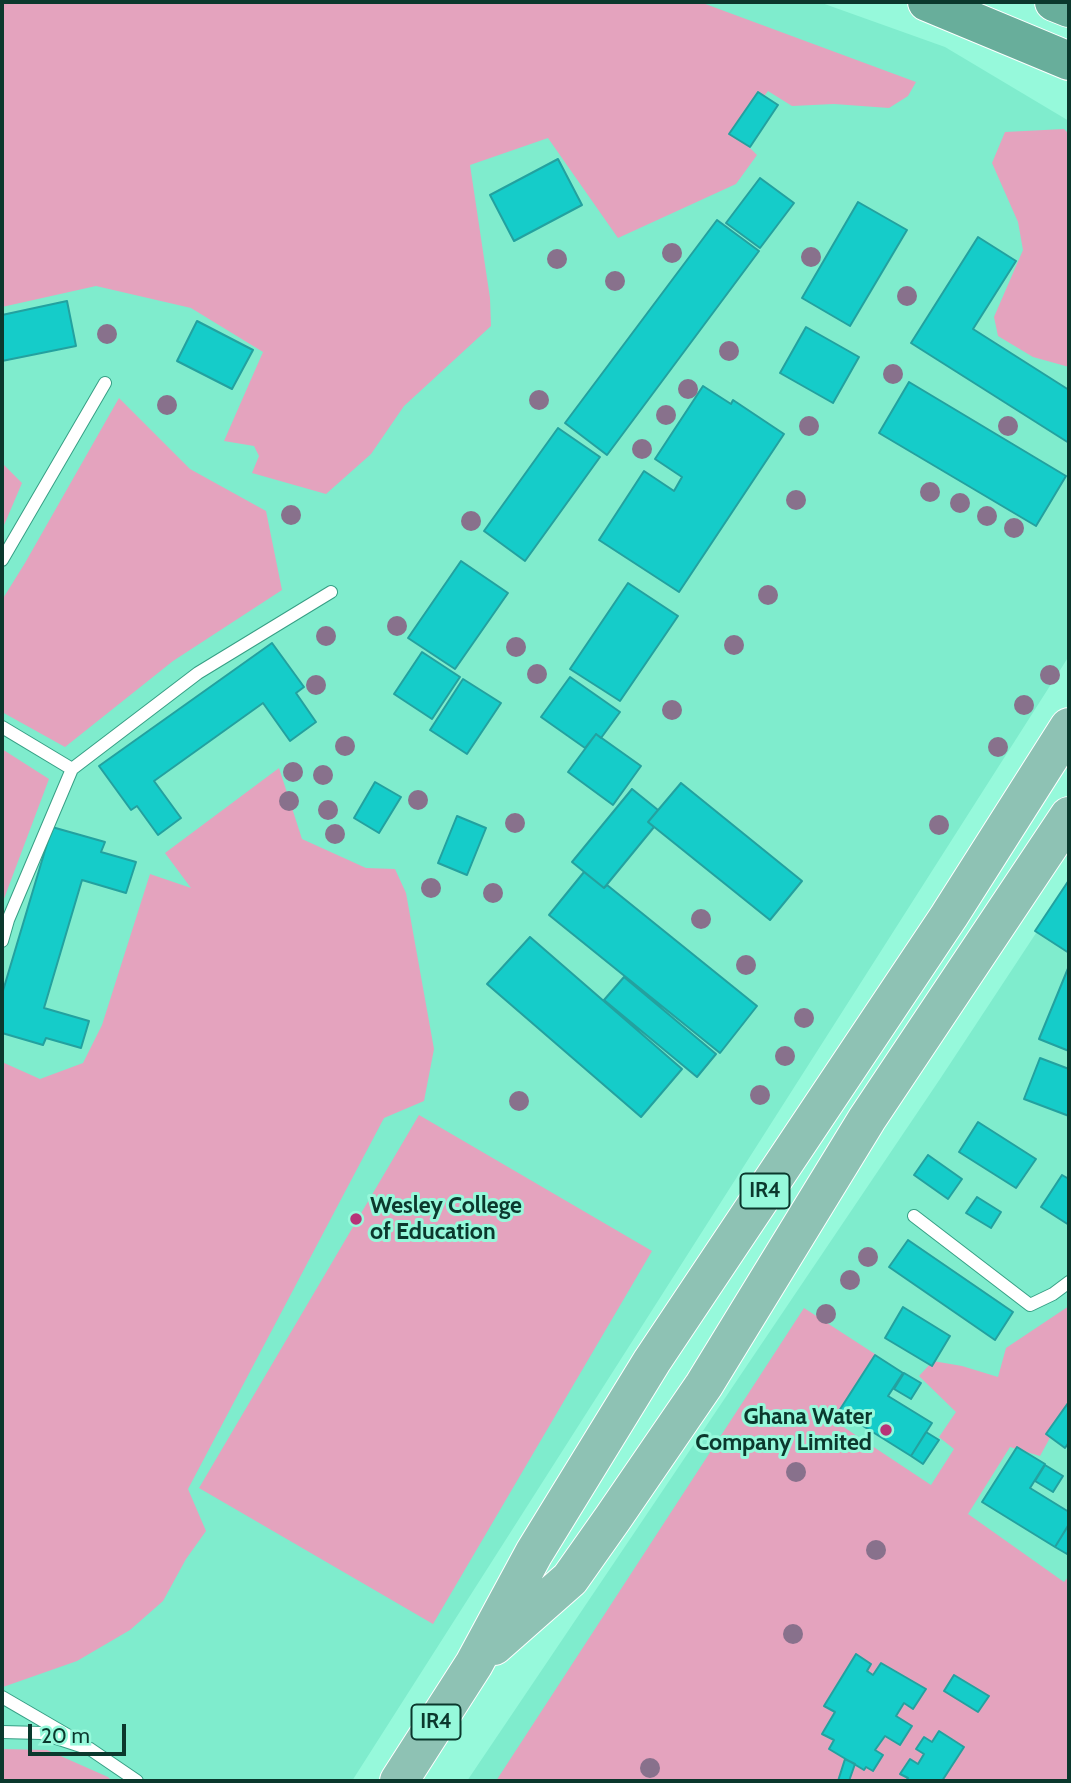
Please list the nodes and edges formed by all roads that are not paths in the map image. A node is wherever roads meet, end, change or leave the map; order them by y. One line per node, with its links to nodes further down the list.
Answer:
1 (927, 2): 4 (highway)
2 (1054, 2): 3 (highway)
3 (1069, 8)
4 (1069, 61)
5 (105, 383): 6 (lane)
6 (2, 560)
7 (331, 592): 10 (lane)
8 (2, 727): 10 (lane)
9 (1069, 727): 15 (main road, IR4)
10 (72, 769): 12 (lane)
11 (1069, 816): 15 (main road, IR4)
12 (2, 941)
13 (914, 1216): 14 (lane)
14 (1069, 1282)
15 (474, 1664): 20 (main road, IR4)
16 (2, 1698): 18 (lane)
17 (2, 1732): 18 (lane)
18 (90, 1749): 19 (lane)
19 (136, 1781)
20 (399, 1781)

